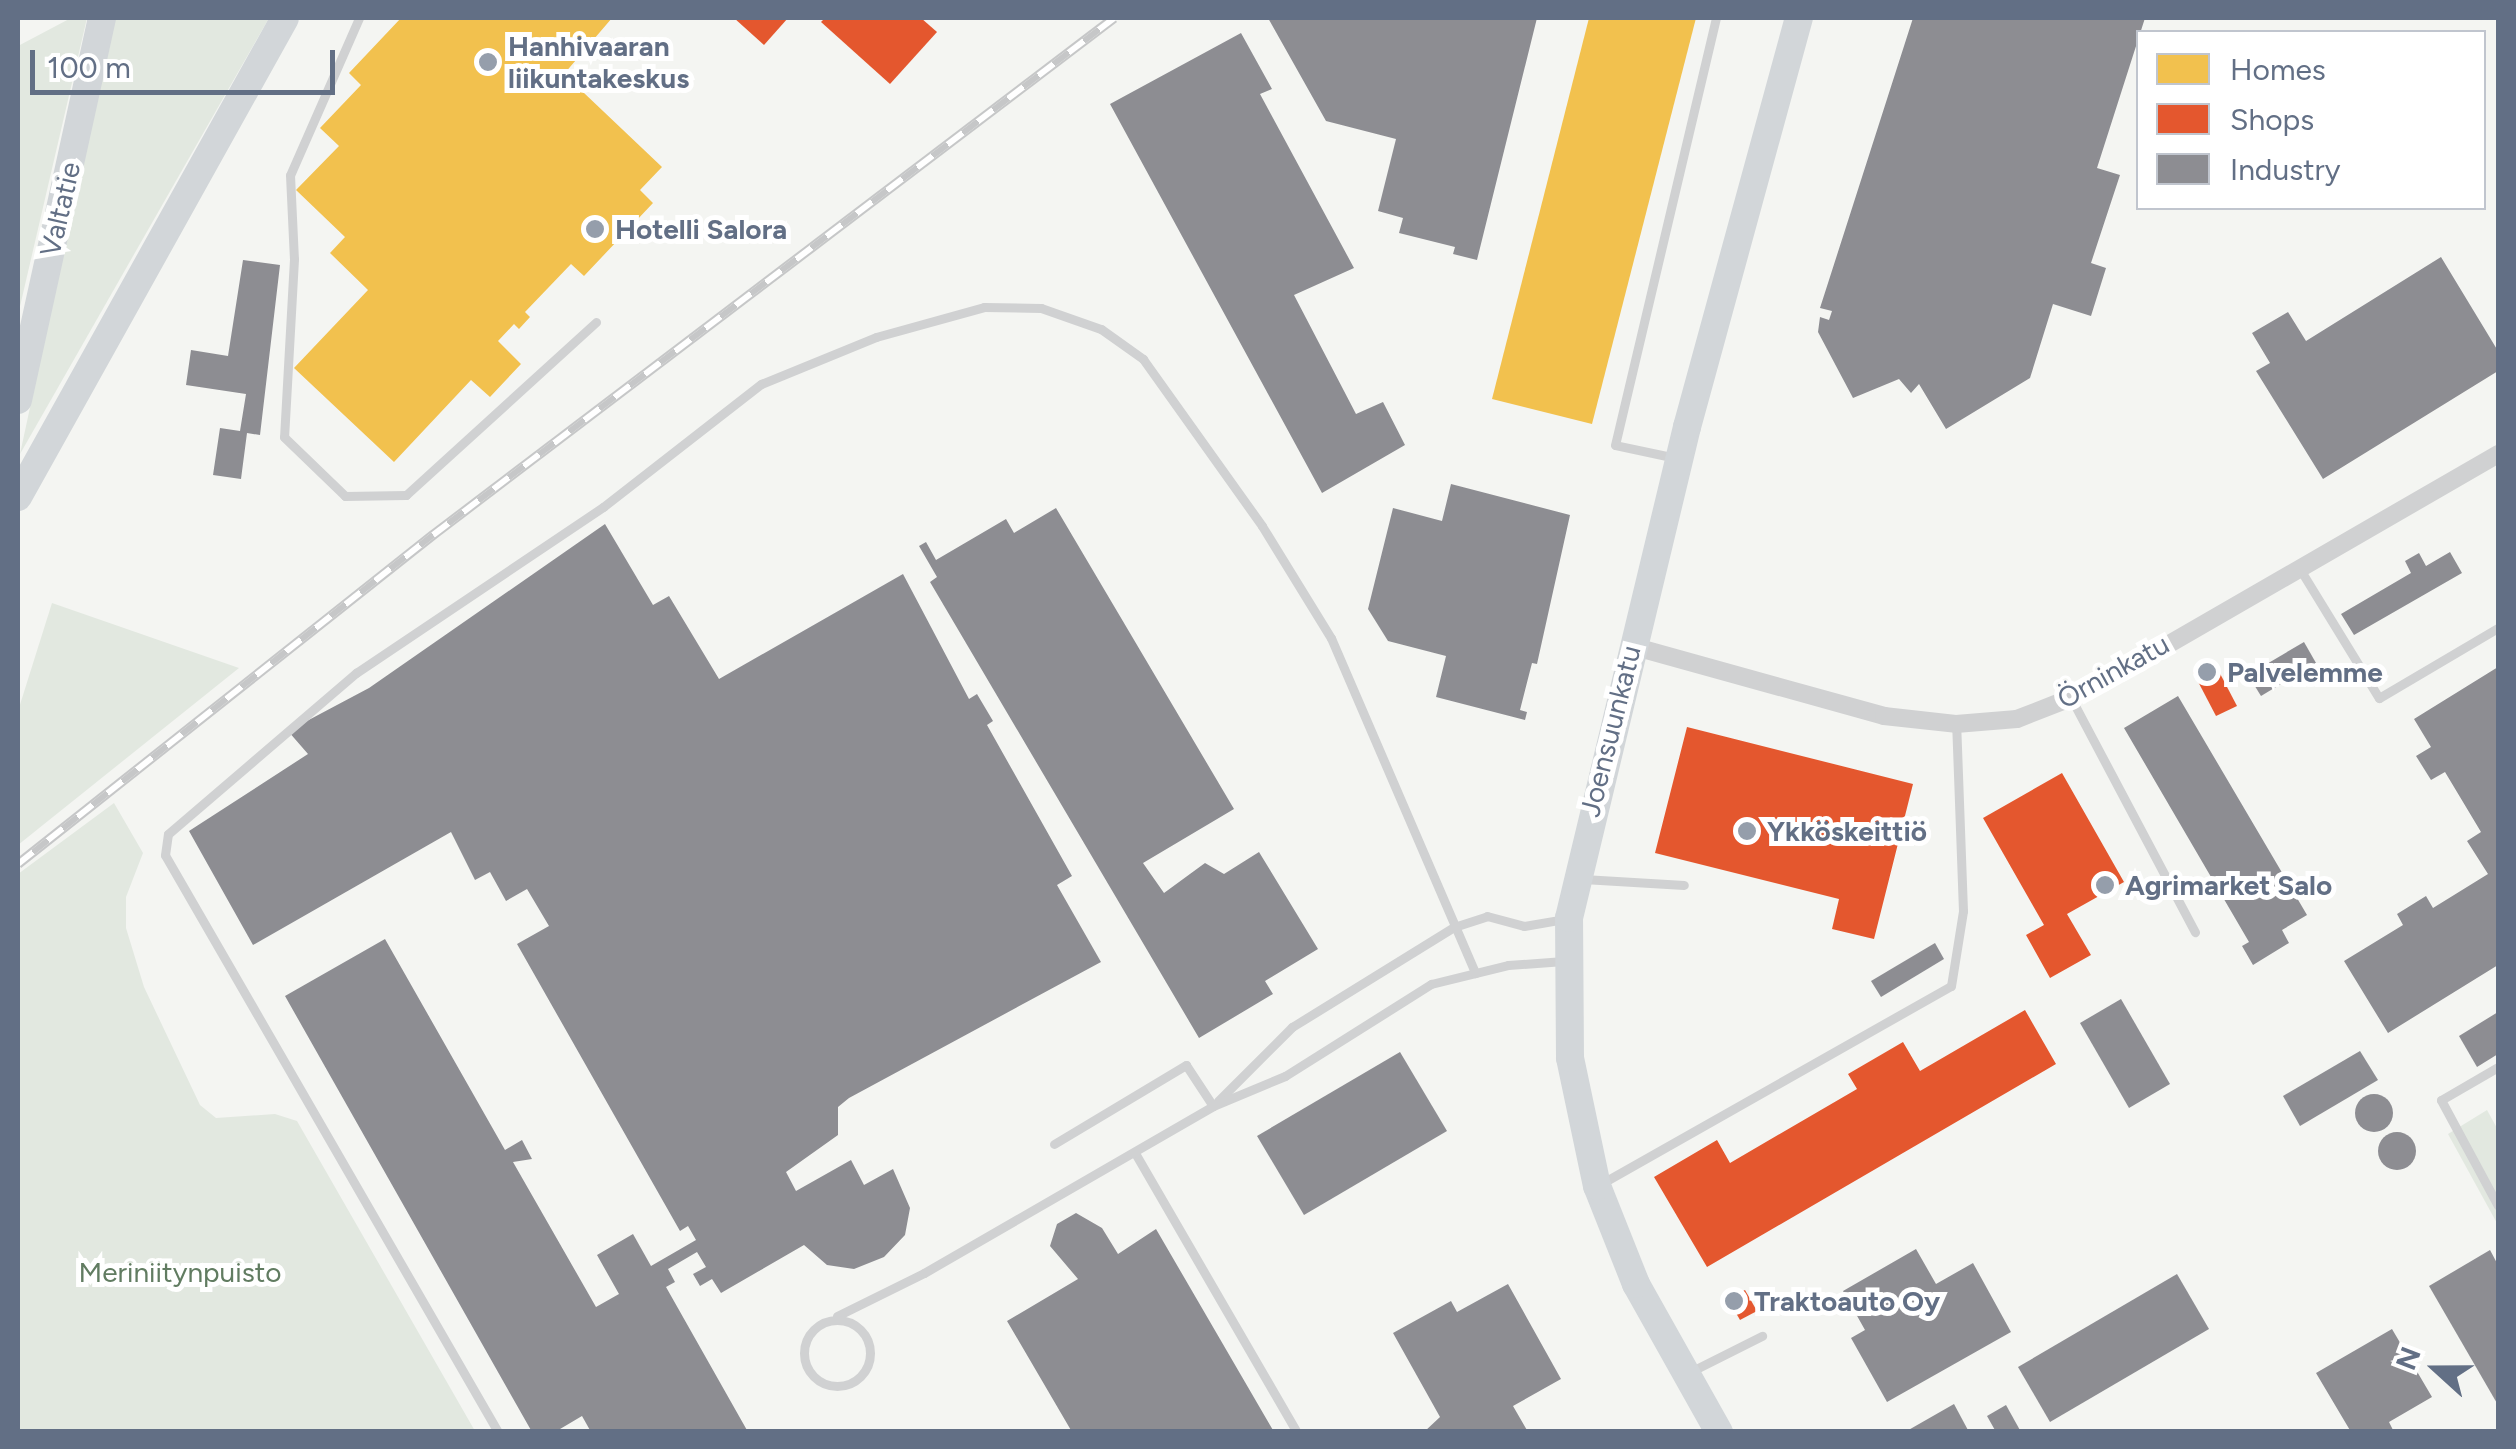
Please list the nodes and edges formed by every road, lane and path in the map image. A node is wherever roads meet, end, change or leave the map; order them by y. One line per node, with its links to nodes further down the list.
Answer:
1 (285, 18): 10 (street)
2 (359, 18): 6 (lane)
3 (1716, 18): 9 (lane)
4 (1799, 18): 9 (street, Joensuunkatu)
5 (101, 22): 7 (street, Valtatie)
6 (596, 322)
7 (18, 400)
8 (2498, 454): 11 (street, Örninkatu)
9 (1679, 458): 13 (street, Joensuunkatu)
10 (18, 497)
11 (2298, 566): 12 (lane); 14 (street, Örninkatu)
12 (2498, 628)
13 (1632, 646): 15 (street, Örninkatu); 16 (street, Joensuunkatu)
14 (2070, 698): 15 (street, Örninkatu); 20 (lane)
15 (1956, 724): 27 (lane)
16 (1576, 878): 17 (lane); 18 (street, Joensuunkatu)
17 (1684, 885)
18 (1569, 918): 19 (lane); 21 (street, Joensuunkatu)
19 (1454, 927): 22 (lane); 24 (lane); 32 (lane)
20 (2196, 932)
21 (1568, 961): 22 (lane); 27 (street, Joensuunkatu)
22 (1474, 973): 24 (lane)
23 (2498, 1067): 28 (lane)
24 (1213, 1106): 25 (lane); 26 (lane)
25 (1054, 1144)
26 (1135, 1153): 29 (lane); 33 (lane)
27 (1597, 1186): 31 (street, Joensuunkatu)
28 (2498, 1206)
29 (837, 1316): 29 (lane)
30 (1762, 1336): 31 (lane)
31 (1686, 1374): 34 (street, Joensuunkatu)
32 (498, 1432)
33 (1298, 1432)
34 (1719, 1432)

